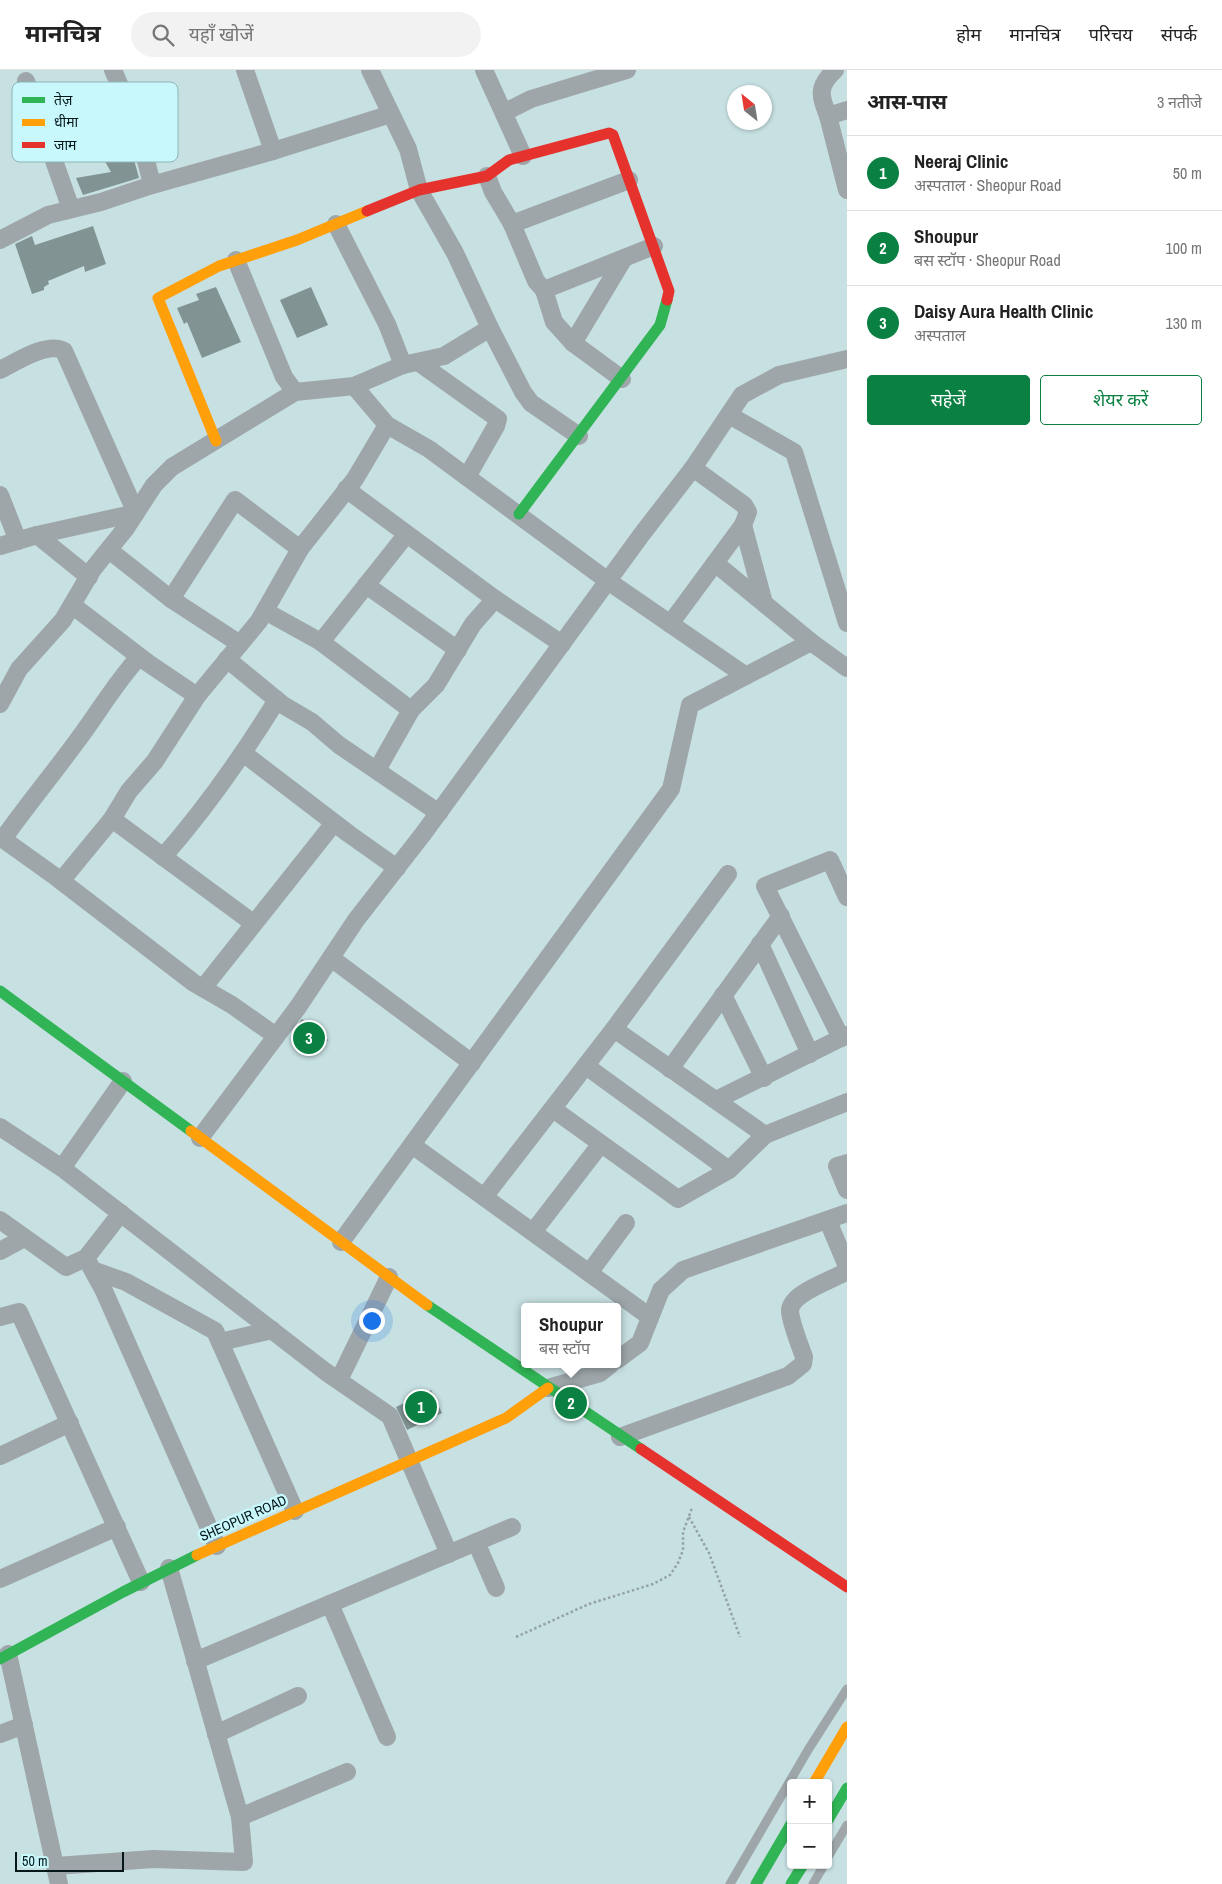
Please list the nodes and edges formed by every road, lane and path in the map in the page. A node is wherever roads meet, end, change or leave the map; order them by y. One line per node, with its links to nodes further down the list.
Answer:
1 (113, 70): 7 (street)
2 (245, 70): 12 (street)
3 (370, 70): 10 (street)
4 (484, 70): 9 (street)
5 (627, 70): 9 (street)
6 (835, 70): 11 (street)
7 (118, 82)
8 (847, 110): 11 (street)
9 (505, 112): 13 (street)
10 (391, 114): 12 (street); 19 (street)
11 (828, 116): 20 (street)
12 (273, 151): 18 (street)
13 (523, 156): 16 (street); 17 (street)
14 (54, 162): 21 (street)
15 (146, 162): 18 (street)
16 (487, 176): 19 (street); 23 (street)
17 (629, 180): 23 (street); 25 (street)
18 (152, 185): 21 (street)
19 (419, 190): 22 (street); 29 (street)
20 (847, 190)
21 (71, 209): 24 (street)
22 (336, 224): 27 (street); 32 (street)
23 (512, 224): 28 (street)
24 (0, 240)
25 (654, 246): 26 (street); 34 (street)
26 (624, 258): 28 (street); 30 (street)
27 (236, 260): 36 (street); 40 (street)
28 (544, 290): 30 (street)
29 (490, 328): 32 (street); 39 (street)
30 (573, 343): 34 (street)
31 (847, 359): 37 (street)
32 (411, 363): 35 (street); 42 (street)
33 (0, 370): 45 (street)
34 (622, 379): 39 (street)
35 (354, 386): 36 (street); 38 (street)
36 (295, 392): 40 (street)
37 (729, 415): 41 (street); 59 (street)
38 (387, 425): 42 (street); 43 (street)
39 (579, 436): 46 (street)
40 (216, 441): 45 (street)
41 (693, 468): 47 (street); 57 (street)
42 (467, 477): 46 (street)
43 (346, 490): 49 (street); 53 (street)
44 (0, 494): 50 (street)
45 (136, 513): 48 (street); 52 (street)
46 (519, 514): 57 (street)
47 (743, 526): 54 (street); 62 (street)
48 (37, 534): 50 (street); 56 (street)
49 (406, 535): 58 (street); 61 (street)
50 (18, 541): 51 (street)
51 (0, 546)
52 (109, 550): 56 (street); 60 (street)
53 (300, 550): 60 (street); 64 (street)
54 (715, 563): 62 (street); 66 (street)
55 (847, 571): 59 (street)
56 (89, 577): 63 (street)
57 (608, 581): 66 (street); 70 (street)
58 (366, 585): 67 (street); 71 (street)
59 (836, 586): 65 (street)
60 (170, 599): 69 (street)
61 (495, 600): 70 (street); 71 (street)
62 (764, 603): 68 (street)
63 (72, 605): 72 (street); 78 (street)
64 (265, 611): 67 (street); 69 (street)
65 (847, 623)
66 (670, 624): 75 (street)
67 (321, 642): 79 (street)
68 (811, 642): 74 (street); 75 (street)
69 (240, 644): 73 (street)
70 (562, 644): 82 (street)
71 (458, 650): 79 (street)
72 (139, 657): 76 (street); 85 (street)
73 (227, 659): 76 (street); 77 (street)
74 (847, 668)
75 (746, 676): 102 (street)
76 (197, 696): 83 (street)
77 (277, 700): 80 (street); 81 (street)
78 (0, 704)
79 (411, 710): 81 (street)
80 (243, 753): 84 (street); 86 (street)
81 (377, 770): 82 (street)
82 (439, 813): 87 (street)
83 (112, 819): 86 (street); 89 (street)
84 (334, 823): 87 (street); 92 (street)
85 (1, 838): 89 (street)
86 (163, 857): 92 (street)
87 (397, 868): 94 (street)
88 (728, 874): 98 (street)
89 (61, 881): 95 (street)
90 (847, 897): 91 (street)
91 (781, 916): 93 (street); 100 (street)
92 (253, 923): 95 (street)
93 (760, 944): 97 (street); 101 (street)
94 (331, 958): 99 (street); 102 (street)
95 (203, 988): 99 (street)
96 (0, 991): 106 (street)
97 (723, 995): 104 (street); 105 (street)
98 (614, 1029): 103 (street); 104 (street)
99 (276, 1036): 112 (street)
100 (844, 1036): 101 (street)
101 (810, 1054): 105 (street)
102 (472, 1063): 113 (street)
103 (586, 1066): 109 (street); 117 (street)
104 (670, 1069): 107 (street)
105 (764, 1078): 107 (street)
106 (123, 1081): 112 (street); 116 (street)
107 (716, 1100): 111 (street)
108 (847, 1102): 111 (street)
109 (552, 1110): 114 (street); 119 (street)
110 (0, 1126): 116 (street)
111 (765, 1135): 117 (street)
112 (200, 1138): 127 (street)
113 (412, 1145): 119 (street); 127 (street)
114 (600, 1145): 117 (street); 125 (street)
115 (847, 1163): 118 (street)
116 (62, 1168): 120 (street)
117 (729, 1170)
118 (847, 1190)
119 (484, 1197): 125 (street)
120 (121, 1213): 129 (street); 134 (street)
121 (847, 1213): 123 (street)
122 (0, 1220): 126 (street)
123 (828, 1221): 133 (street); 141 (street)
124 (626, 1223): 130 (street)
125 (533, 1232): 130 (street)
126 (24, 1238): 128 (street); 129 (street)
127 (342, 1242): 131 (street)
128 (0, 1251)
129 (90, 1265): 135 (street); 150 (street)
130 (589, 1273): 133 (street)
131 (389, 1277): 138 (street); 139 (street)
132 (0, 1317): 140 (street)
133 (650, 1318): 136 (street)
134 (272, 1330): 135 (street); 138 (street)
135 (220, 1342): 145 (street)
136 (621, 1357)
137 (607, 1368): 139 (street)
138 (338, 1380): 143 (street)
139 (548, 1388): 141 (street); 143 (street, SHEOPUR ROAD)
140 (70, 1423): 142 (street); 147 (street)
141 (620, 1437): 144 (street)
142 (0, 1456)
143 (409, 1461): 145 (street, SHEOPUR ROAD); 151 (street)
144 (699, 1490): 146 (path); 155 (street)
145 (295, 1511): 150 (street, SHEOPUR ROAD)
146 (689, 1517): 158 (path); 159 (path)
147 (116, 1527): 153 (street); 154 (street)
148 (512, 1527): 149 (street)
149 (476, 1542): 151 (street); 156 (street)
150 (217, 1546): 152 (street, SHEOPUR ROAD)
151 (449, 1554): 157 (street)
152 (169, 1568): 154 (street, SHEOPUR ROAD); 161 (street)
153 (0, 1579)
154 (141, 1582): 160 (street, SHEOPUR ROAD)
155 (847, 1587)
156 (496, 1588)
157 (330, 1604): 161 (street); 168 (street)
158 (740, 1636)
159 (516, 1637)
160 (4, 1657): 164 (street)
161 (195, 1661): 167 (street)
162 (847, 1689): 181 (lane)
163 (298, 1696): 167 (street)
164 (24, 1725): 166 (street); 177 (street)
165 (847, 1727): 170 (street)
166 (0, 1734)
167 (216, 1734): 173 (street)
168 (387, 1737)
169 (347, 1772): 173 (street)
170 (816, 1779)
171 (847, 1788): 172 (street)
172 (832, 1813)
173 (240, 1817): 177 (street)
174 (847, 1825): 176 (lane)
175 (787, 1831): 182 (street)
176 (832, 1850)
177 (56, 1866): 180 (street)
178 (800, 1869): 183 (street)
179 (822, 1869): 184 (lane)
180 (59, 1884)
181 (730, 1884)
182 (756, 1884)
183 (791, 1884)
184 (813, 1884)

